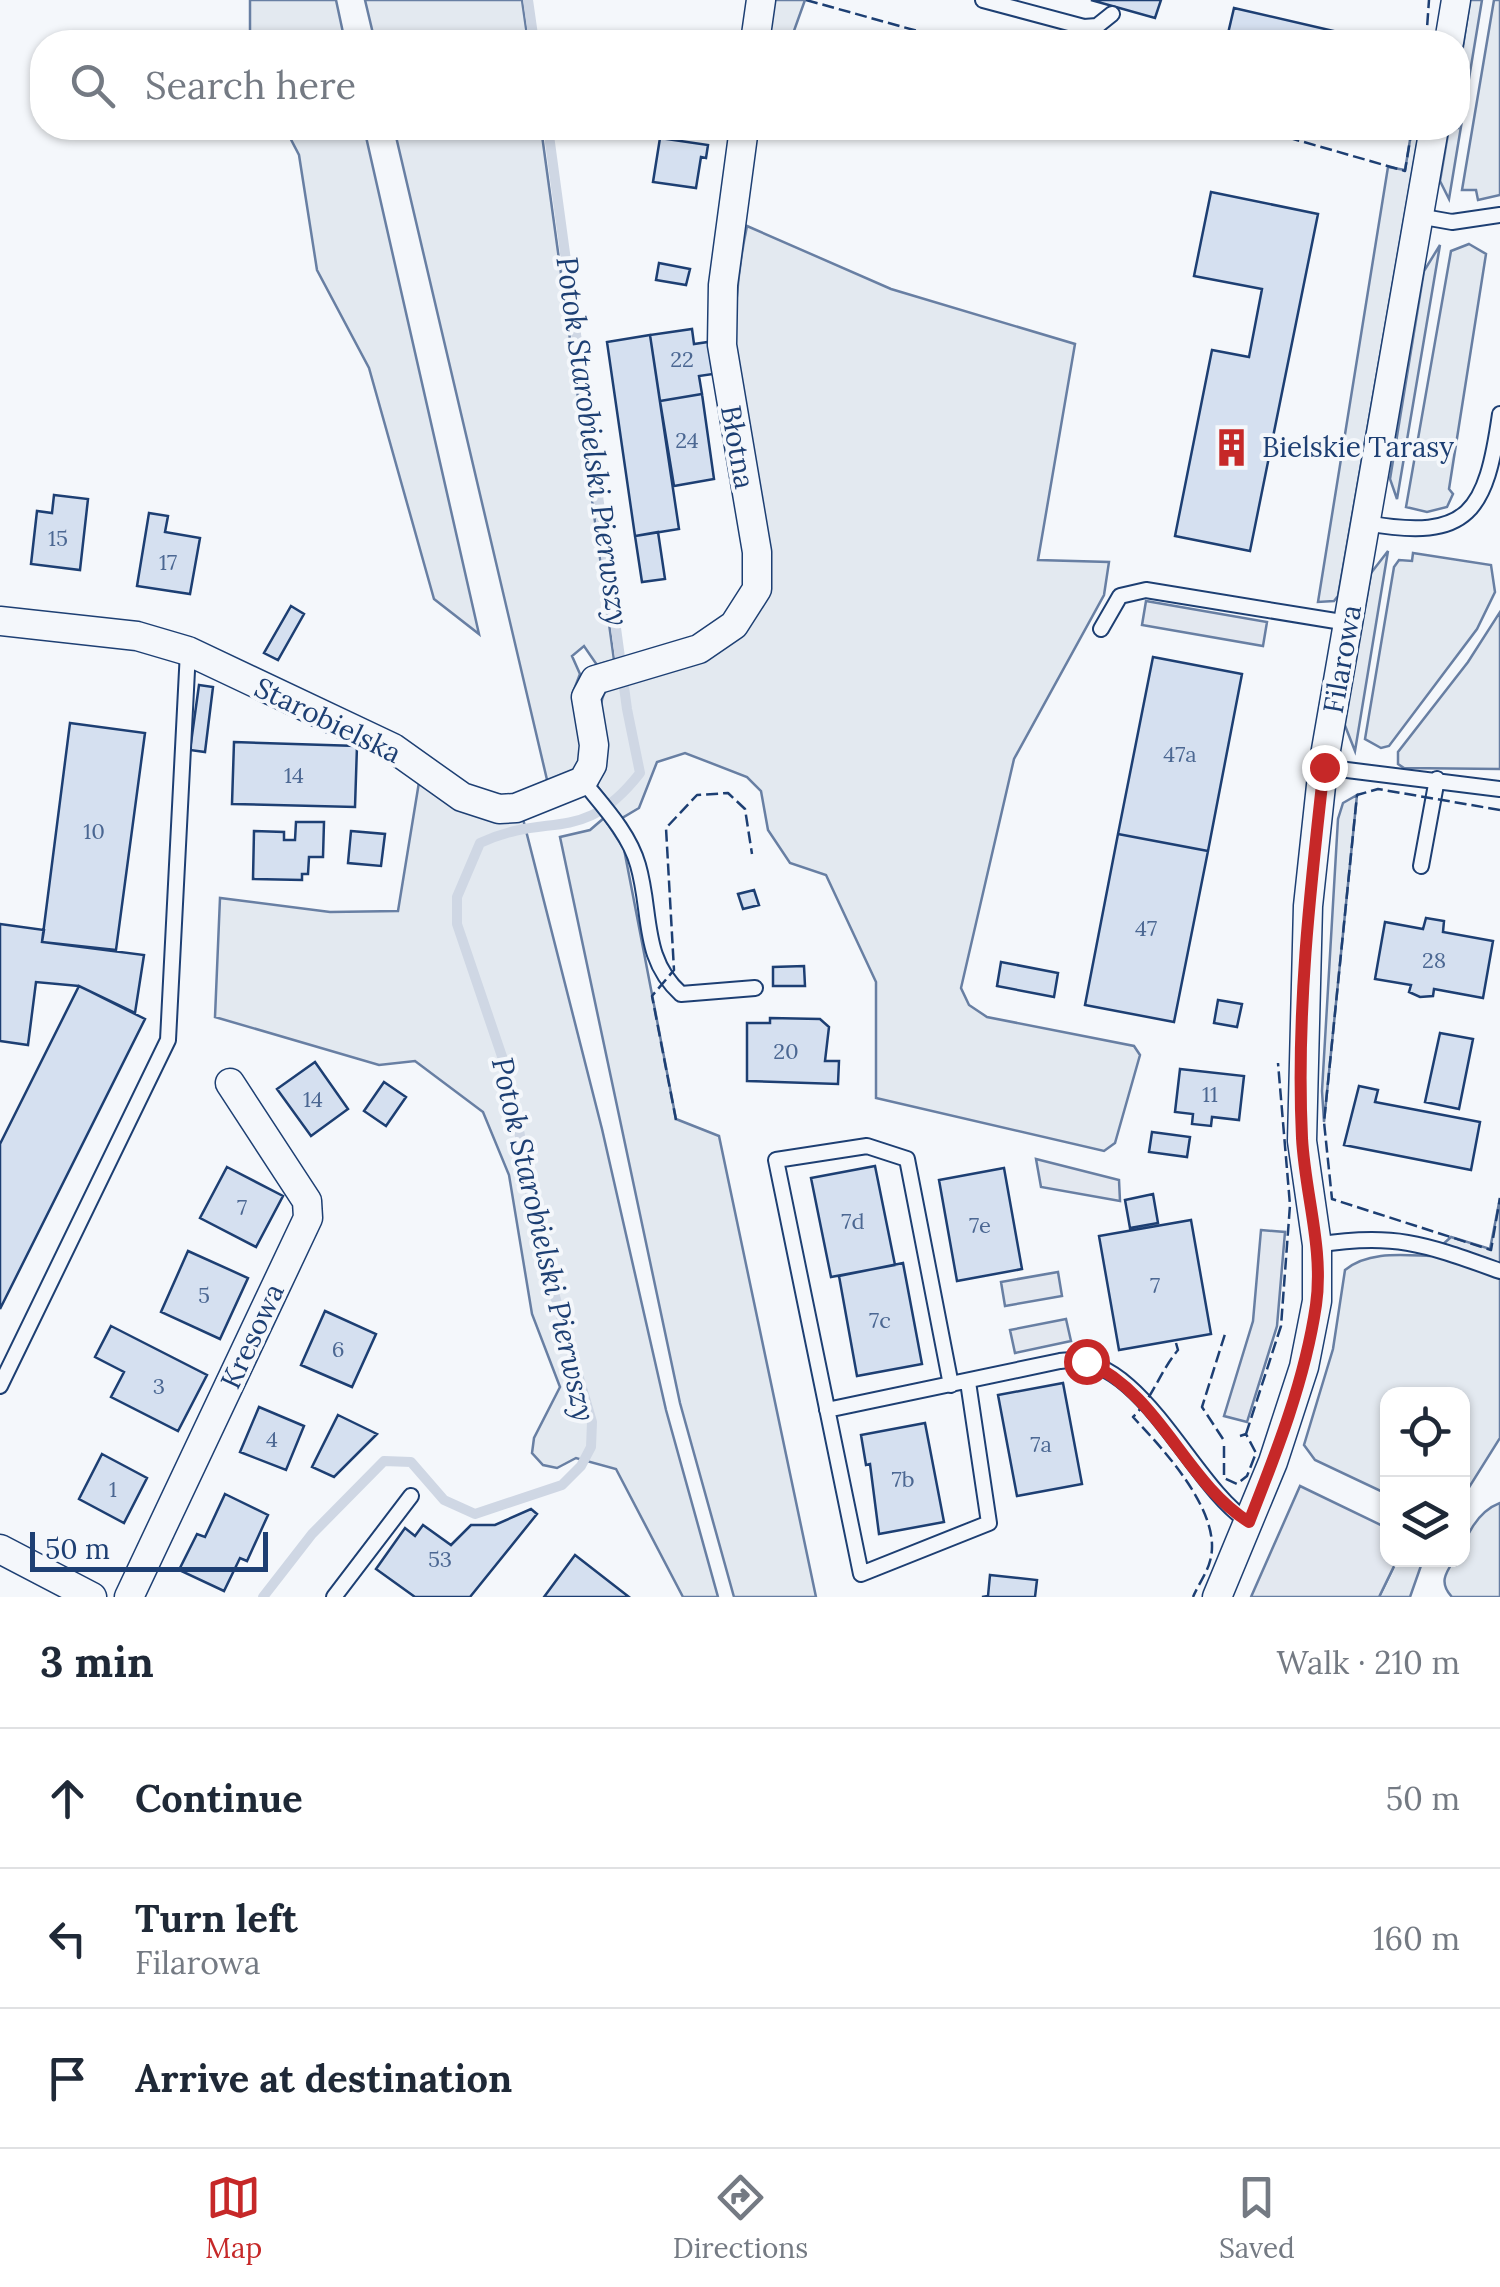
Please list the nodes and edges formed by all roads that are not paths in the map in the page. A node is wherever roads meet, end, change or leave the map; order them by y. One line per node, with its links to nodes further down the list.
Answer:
1 (762, 0): 5 (street)
2 (983, 0): 4 (lane)
3 (1456, 0): 6 (street)
4 (1112, 14)
5 (757, 30)
6 (1452, 30)
7 (742, 140): 19 (street, Błotna)
8 (1432, 140): 10 (street, Filarowa)
9 (1500, 214): 10 (lane)
10 (1418, 216): 12 (street, Filarowa)
11 (1500, 414): 12 (lane)
12 (1366, 524): 14 (street, Filarowa)
13 (0, 621): 16 (street, Starobielska)
14 (1348, 622): 15 (lane); 17 (street, Filarowa)
15 (1101, 629)
16 (188, 652): 19 (street, Starobielska); 28 (lane)
17 (1324, 767): 18 (lane); 24 (street, Filarowa)
18 (1437, 779): 20 (lane); 21 (lane)
19 (589, 788): 22 (lane)
20 (1500, 789)
21 (1420, 866)
22 (755, 988)
23 (230, 1083): 34 (street, Kresowa)
24 (1317, 1245): 25 (lane); 31 (street, Filarowa)
25 (1500, 1271)
26 (968, 1382): 27 (lane); 29 (lane); 31 (lane)
27 (951, 1385): 29 (lane); 29 (lane)
28 (0, 1386)
29 (827, 1410)
30 (412, 1496): 35 (lane)
31 (1249, 1522): 36 (street, Filarowa)
32 (0, 1550): 33 (street)
33 (92, 1597)
34 (128, 1597)
35 (334, 1597)
36 (1217, 1597)

